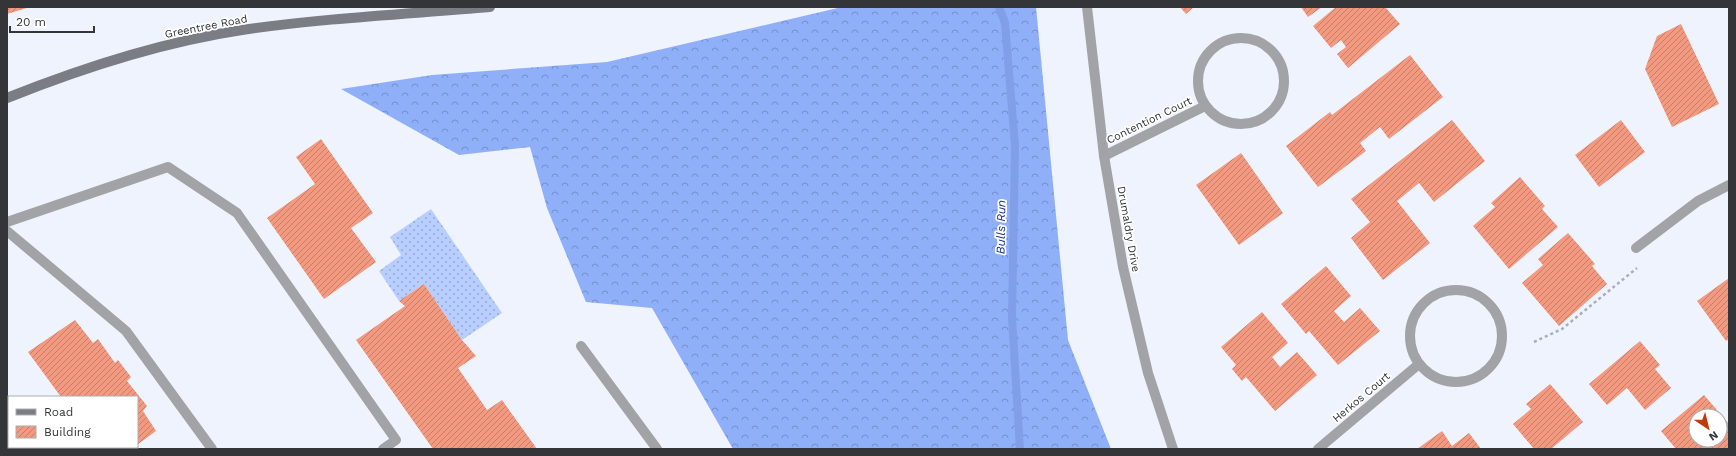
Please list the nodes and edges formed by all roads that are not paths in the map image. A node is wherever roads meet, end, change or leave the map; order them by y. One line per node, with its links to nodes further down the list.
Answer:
1 (490, 7): 3 (street, Greentree Road)
2 (1087, 7): 5 (street, Drumaldry Drive)
3 (7, 98)
4 (1205, 106): 4 (street, Contention Court); 5 (street, Contention Court)
5 (1104, 156): 15 (street, Drumaldry Drive)
6 (1729, 185): 9 (street)
7 (7, 222): 13 (street)
8 (7, 231): 12 (street)
9 (1636, 248)
10 (581, 346): 14 (street)
11 (1419, 364): 11 (street); 16 (street, Herkos Court)
12 (212, 449)
13 (383, 449)
14 (657, 449)
15 (1173, 449)
16 (1318, 449)

